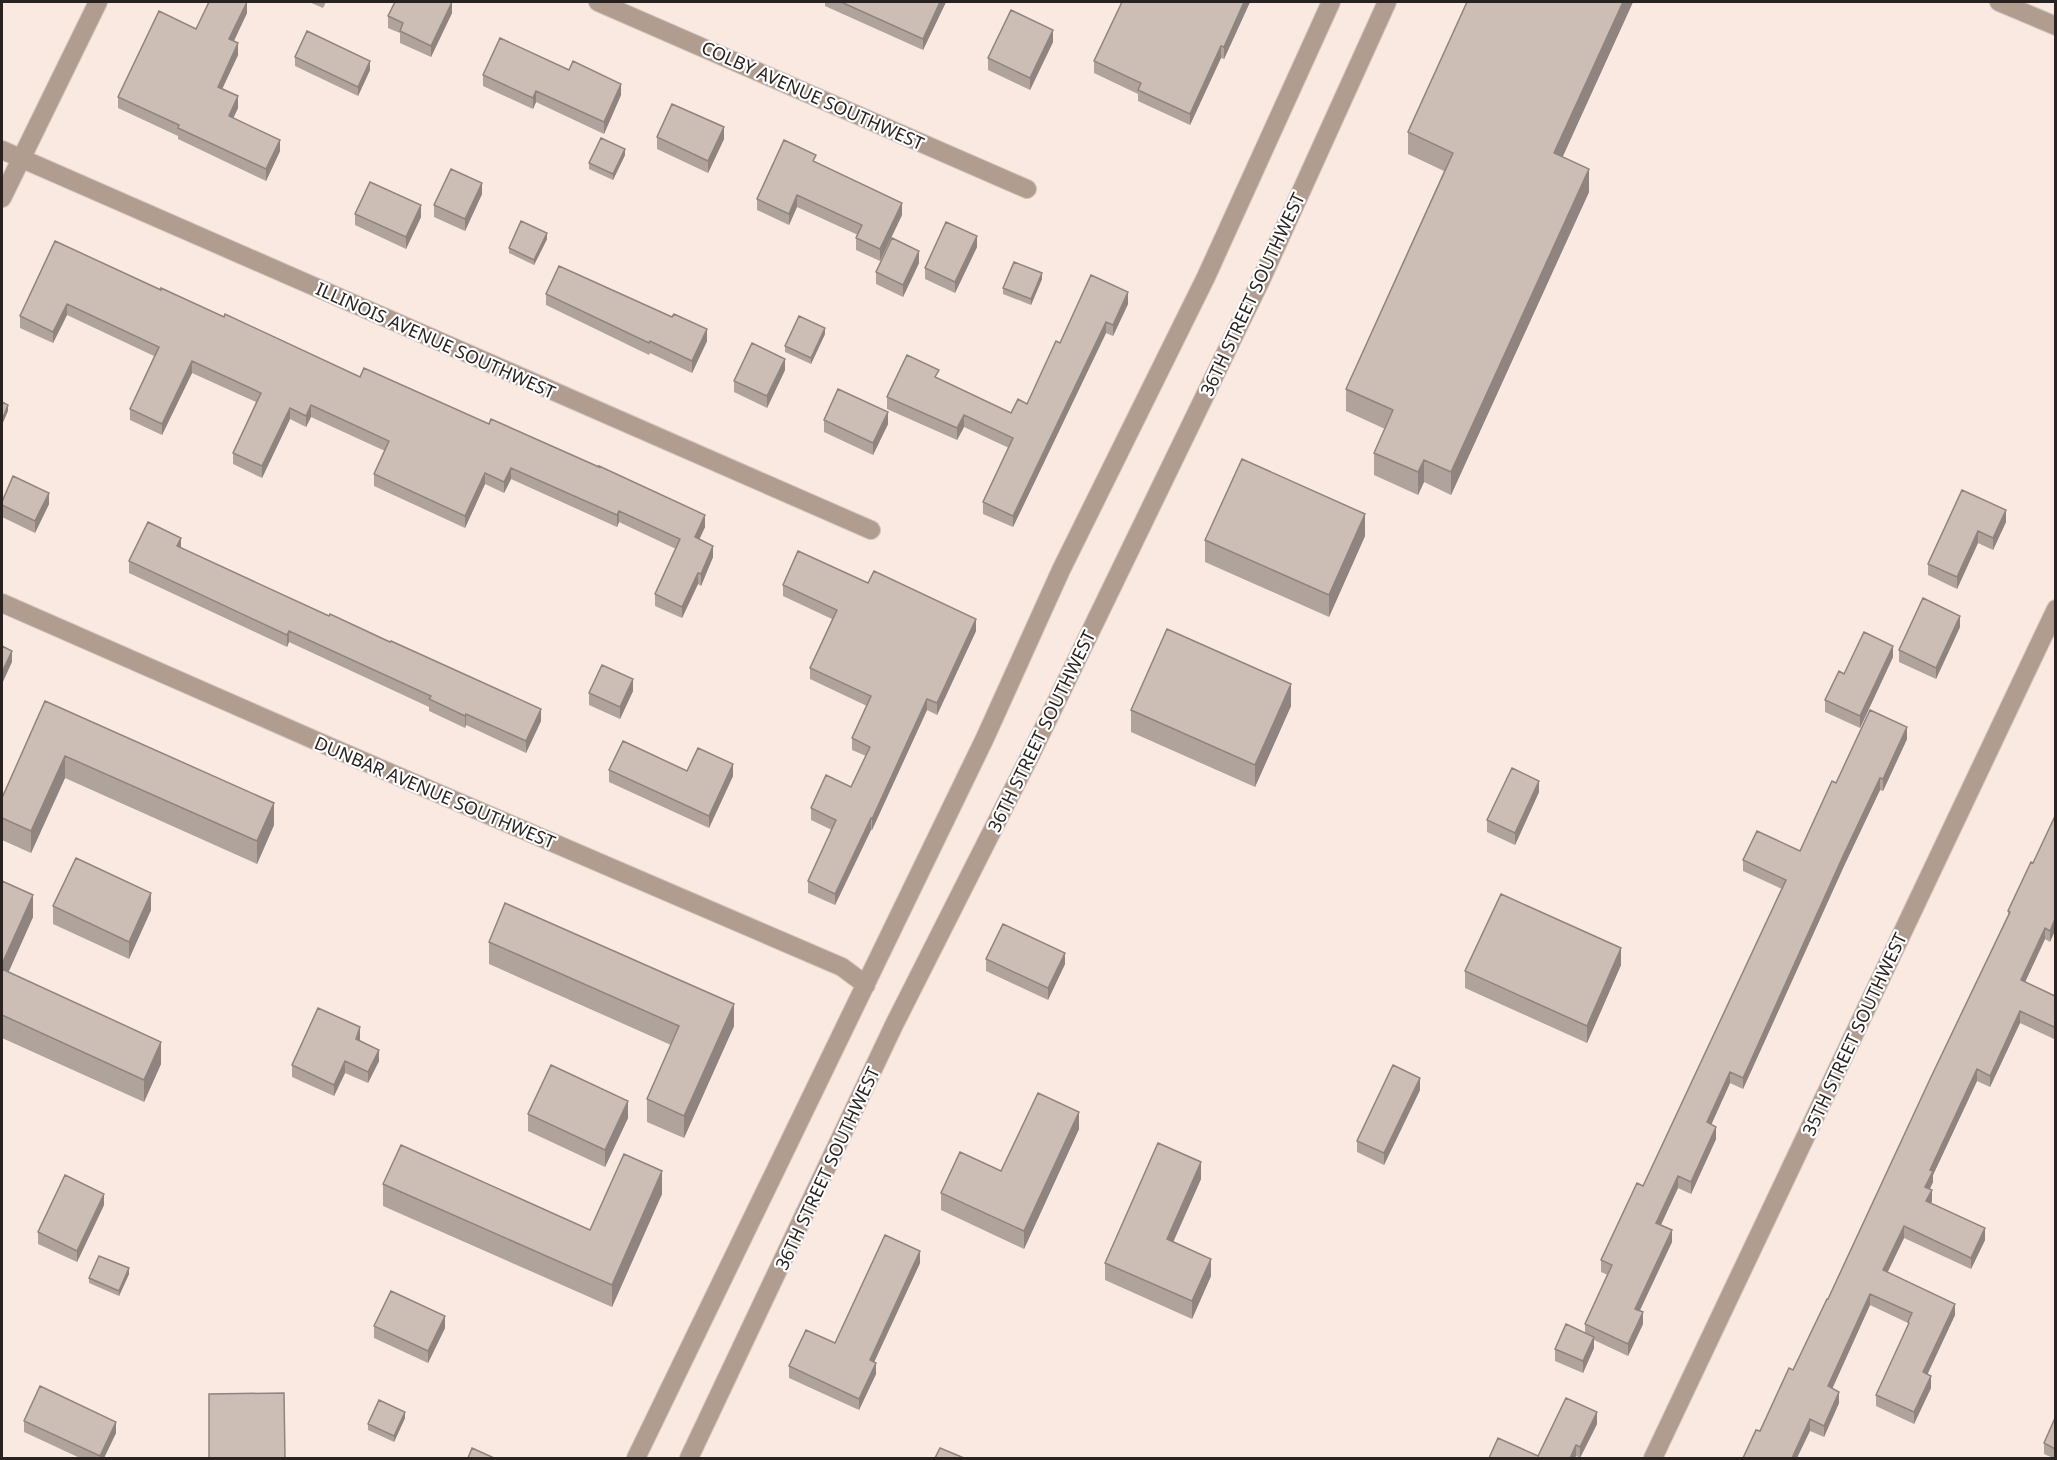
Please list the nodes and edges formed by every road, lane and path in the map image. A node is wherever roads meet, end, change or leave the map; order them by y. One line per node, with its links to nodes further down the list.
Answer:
1 (98, 2): 8 (street)
2 (598, 2): 9 (street, COLBY AVENUE SOUTHWEST)
3 (1331, 2): 14 (street)
4 (1387, 2): 16 (street, 36TH STREET SOUTHWEST)
5 (1999, 2): 6 (street)
6 (2055, 26)
7 (2, 150): 8 (street, ILLINOIS AVENUE SOUTHWEST)
8 (20, 159): 10 (street); 11 (street, ILLINOIS AVENUE SOUTHWEST)
9 (1027, 189)
10 (2, 198)
11 (871, 530)
12 (2, 603): 14 (street, DUNBAR AVENUE SOUTHWEST)
13 (2055, 609): 17 (street, 35TH STREET SOUTHWEST)
14 (866, 985): 15 (street)
15 (636, 1458)
16 (689, 1458)
17 (1653, 1458)

